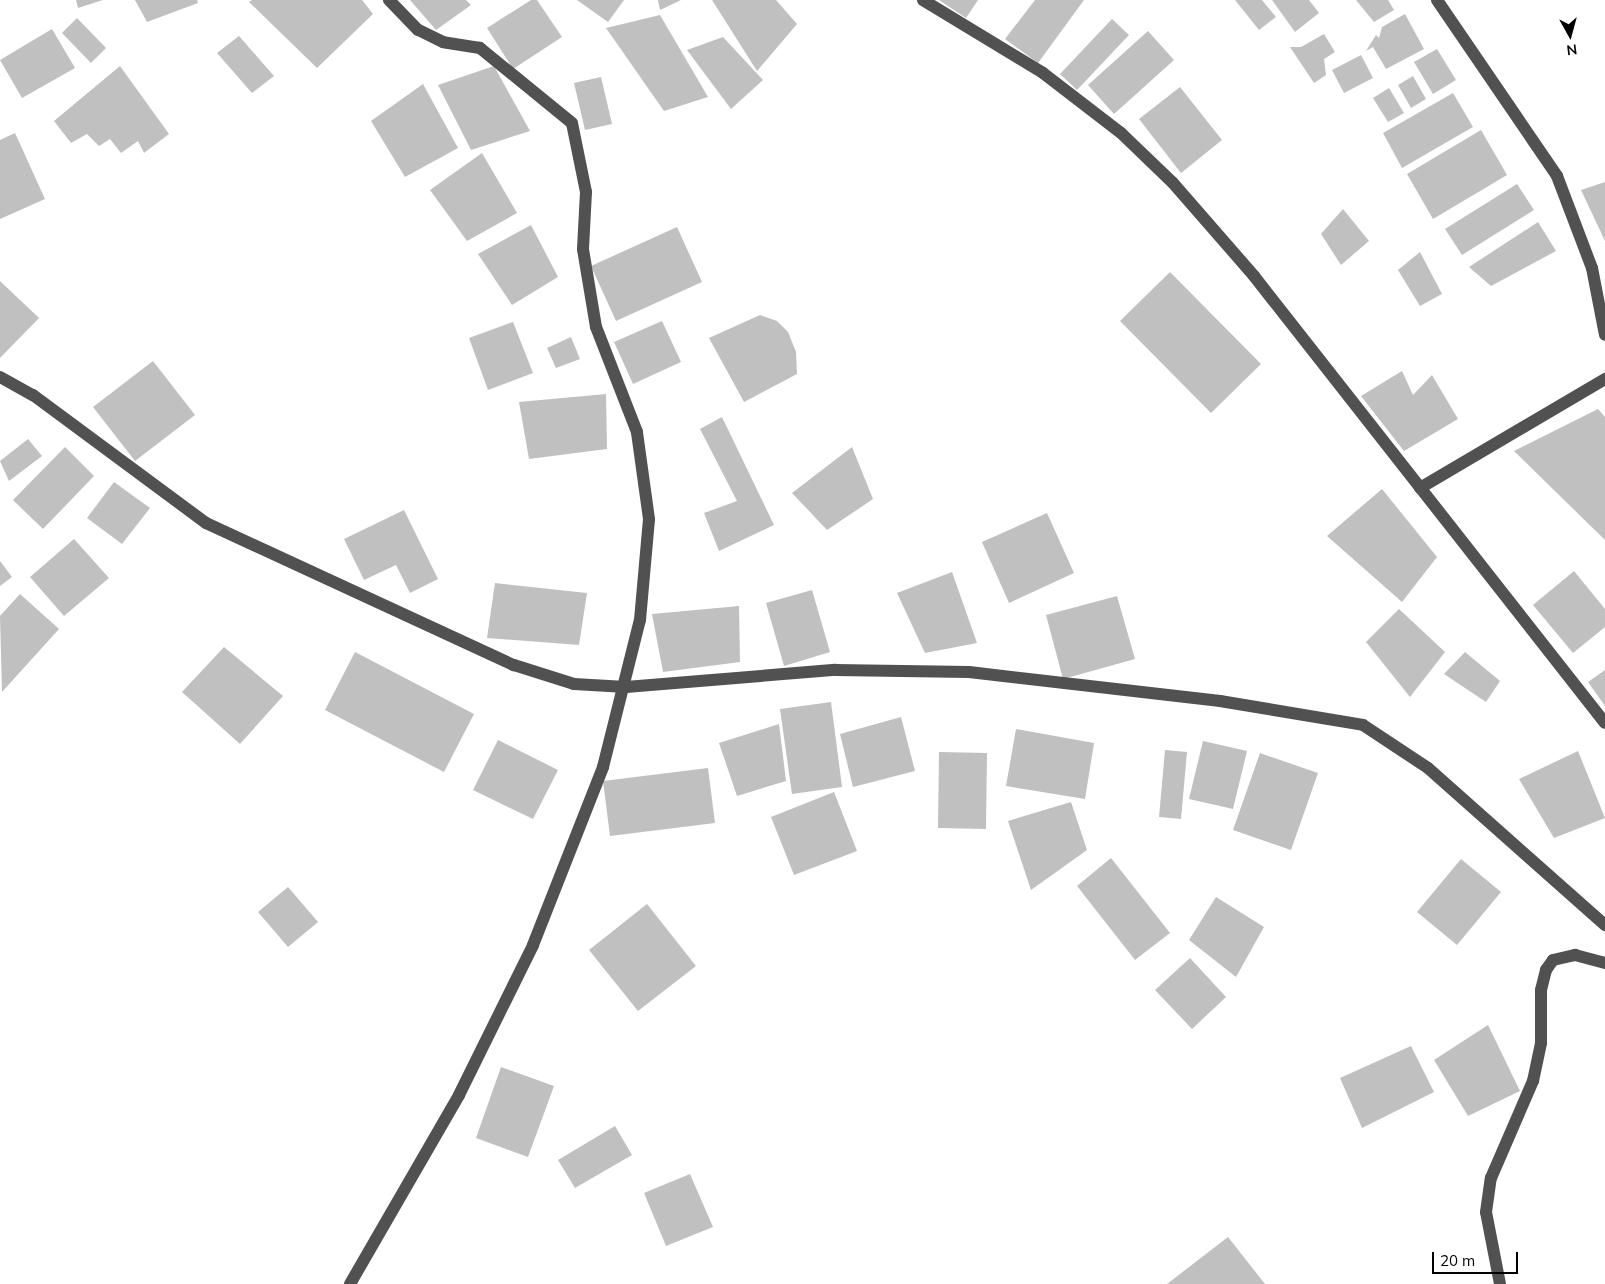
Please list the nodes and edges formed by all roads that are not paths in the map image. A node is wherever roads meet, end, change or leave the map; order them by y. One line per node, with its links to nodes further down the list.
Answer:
1 (389, 0): 8 (street)
2 (923, 0): 7 (street)
3 (1437, 0): 4 (street)
4 (1605, 335)
5 (0, 377): 8 (street)
6 (1605, 379): 7 (street)
7 (1420, 488): 9 (street)
8 (626, 687): 10 (street); 12 (street)
9 (1605, 723)
10 (1605, 925)
11 (1605, 963): 13 (street)
12 (350, 1284)
13 (1500, 1284)

